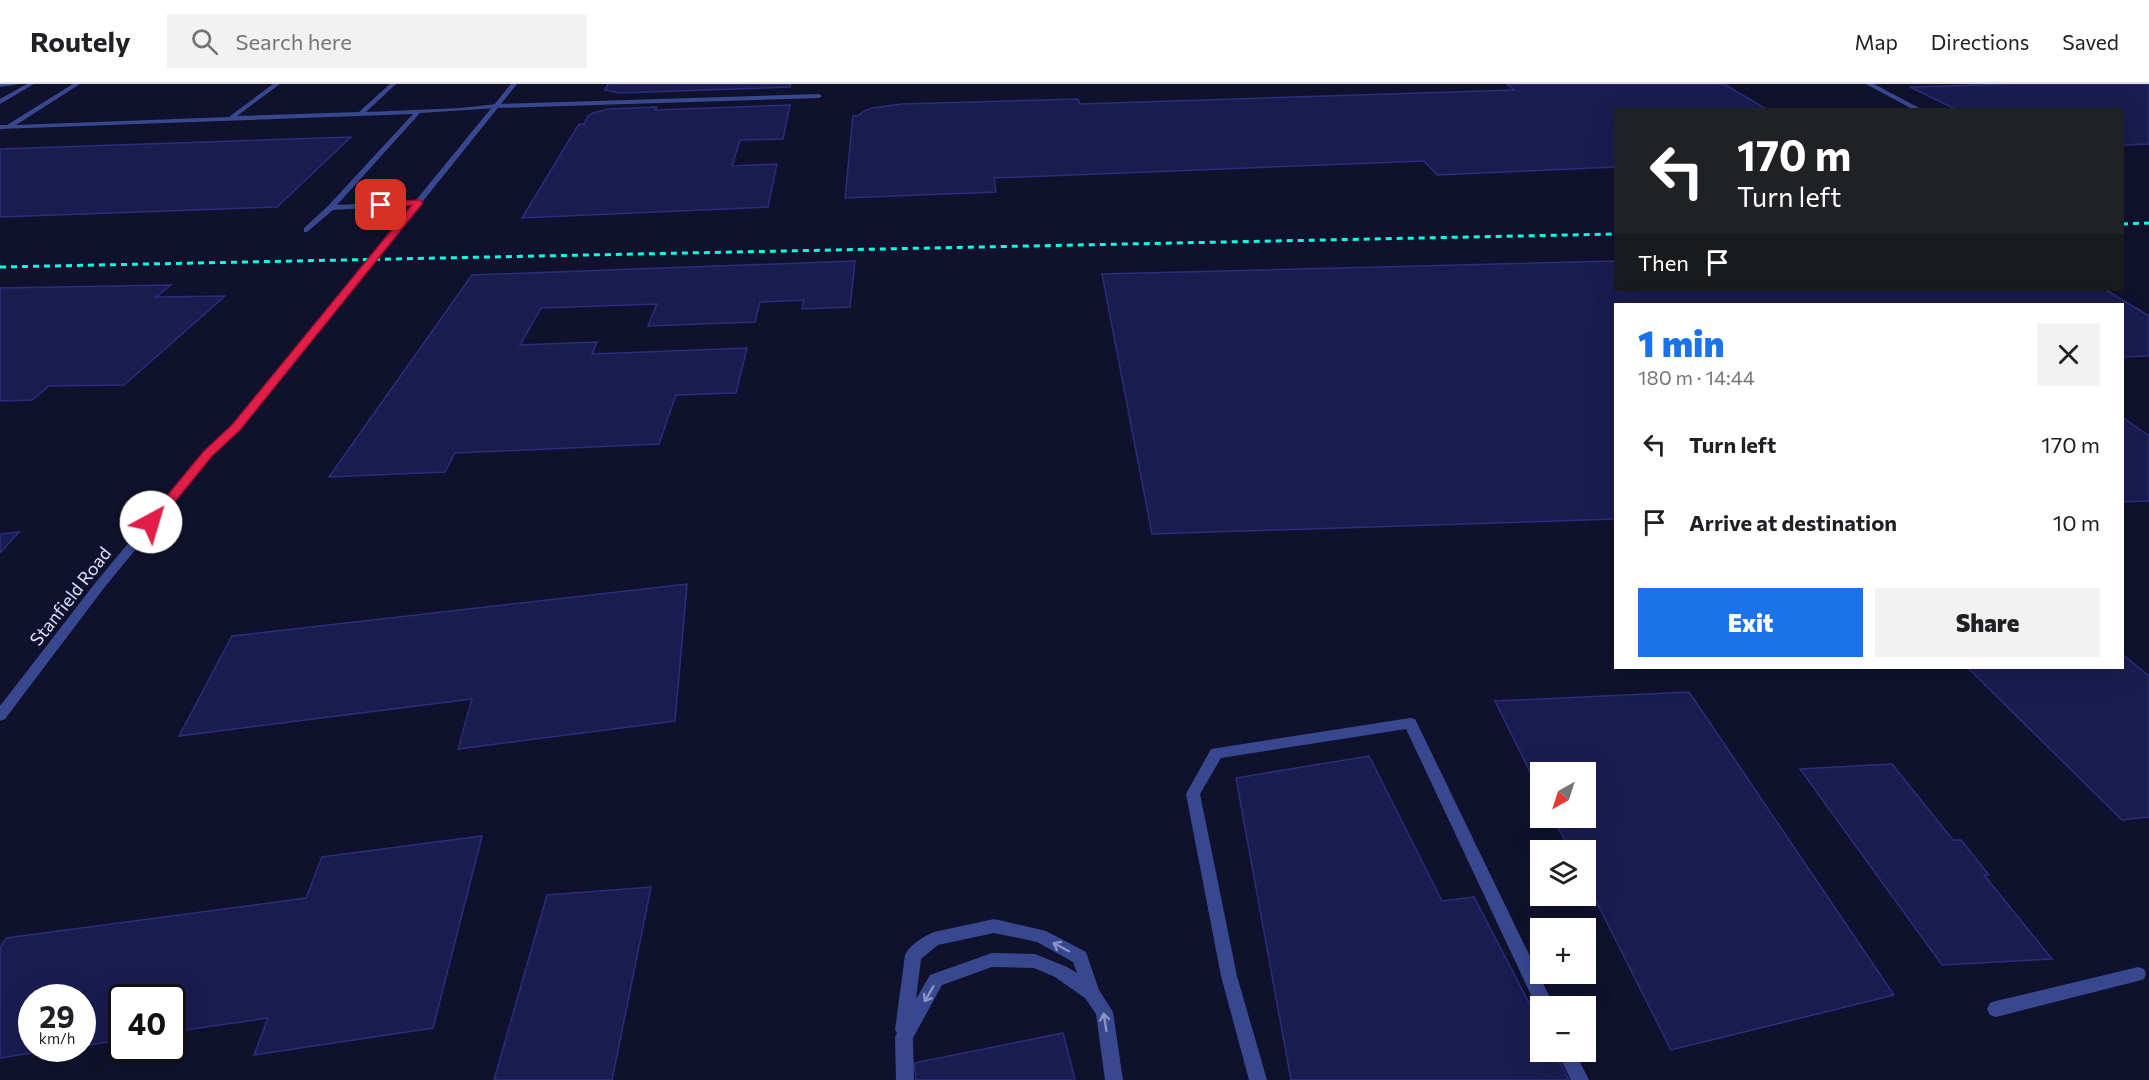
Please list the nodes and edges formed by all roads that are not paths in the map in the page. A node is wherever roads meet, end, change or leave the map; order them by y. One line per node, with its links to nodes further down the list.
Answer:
1 (17, 84): 8 (street)
2 (32, 84): 10 (street)
3 (76, 84): 16 (street)
4 (278, 84): 15 (street)
5 (393, 84): 14 (street)
6 (514, 84): 11 (street, Stanfield Road)
7 (1869, 84): 12 (street)
8 (0, 85)
9 (819, 96): 11 (street)
10 (0, 102)
11 (497, 106): 13 (street); 17 (street, Stanfield Road)
12 (1916, 108)
13 (419, 111): 14 (street); 18 (street)
14 (360, 114): 15 (street)
15 (231, 118): 16 (street)
16 (4, 126)
17 (419, 202): 18 (street); 20 (street, Stanfield Road)
18 (331, 208): 19 (street)
19 (308, 230)
20 (0, 716)
21 (2138, 974): 24 (street)
22 (1091, 993): 25 (street, one-way to 25); 25 (street, one-way to 25); 28 (street, one-way to 22)
23 (1540, 996): 29 (street)
24 (1996, 1009)
25 (903, 1037): 27 (street)
26 (1571, 1062): 30 (street)
27 (905, 1080)
28 (1114, 1080)
29 (1258, 1080)
30 (1580, 1080)

